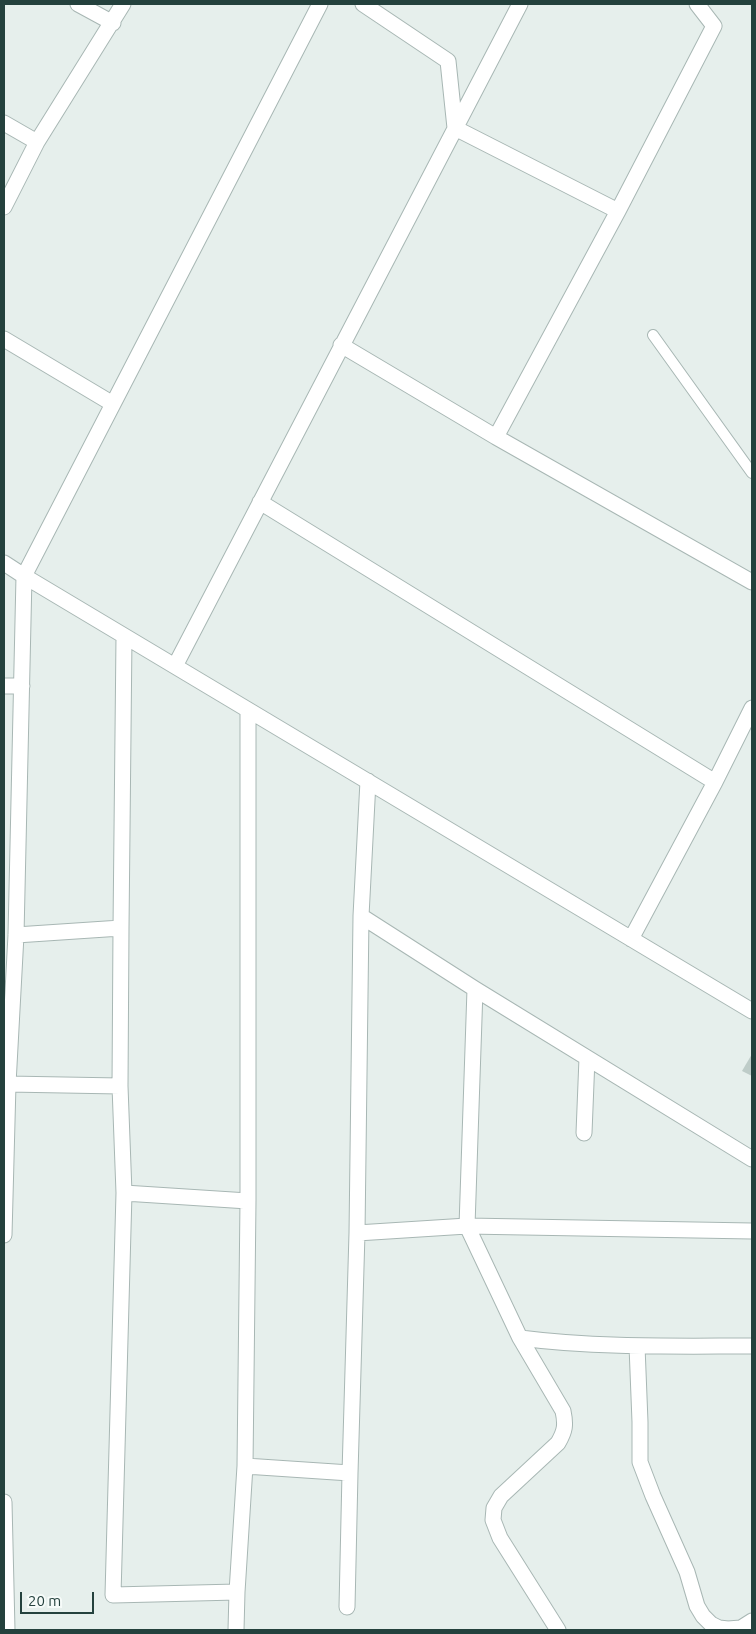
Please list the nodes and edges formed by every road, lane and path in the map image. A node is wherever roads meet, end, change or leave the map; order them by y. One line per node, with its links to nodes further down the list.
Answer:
1 (78, 4): 7 (street)
2 (123, 4): 7 (street)
3 (320, 4): 16 (street)
4 (363, 4): 9 (street)
5 (520, 4): 9 (street)
6 (698, 4): 12 (street)
7 (113, 23): 10 (street)
8 (4, 123): 10 (street)
9 (455, 128): 12 (street); 15 (street)
10 (37, 142): 11 (street)
11 (4, 207)
12 (618, 212): 17 (street)
13 (653, 335): 18 (lane)
14 (4, 339): 16 (street)
15 (341, 345): 17 (street); 19 (street)
16 (113, 404): 21 (street)
17 (496, 437): 22 (street)
18 (752, 473)
19 (260, 502): 24 (street); 30 (street)
20 (4, 562): 21 (street)
21 (24, 576): 23 (street); 26 (street)
22 (752, 582)
23 (124, 636): 24 (street); 32 (street)
24 (175, 666): 28 (street)
25 (4, 686): 26 (street)
26 (22, 686): 33 (street)
27 (752, 708): 30 (street)
28 (248, 710): 29 (street); 43 (street)
29 (368, 782): 31 (street); 34 (street)
30 (715, 782): 34 (street)
31 (361, 916): 35 (street); 46 (street)
32 (122, 928): 33 (street); 39 (street)
33 (16, 935): 38 (street)
34 (631, 939): 36 (street)
35 (475, 989): 37 (street); 44 (street)
36 (752, 1011)
37 (587, 1058): 40 (street); 41 (street)
38 (8, 1084): 39 (street); 47 (street)
39 (120, 1086): 42 (street)
40 (584, 1133)
41 (752, 1159)
42 (124, 1193): 43 (street); 54 (street)
43 (248, 1202): 51 (street)
44 (467, 1226): 45 (street); 46 (street); 48 (street)
45 (752, 1232)
46 (357, 1233): 52 (street)
47 (4, 1235)
48 (520, 1338): 49 (street); 59 (street)
49 (637, 1346): 50 (street); 56 (street)
50 (752, 1346)
51 (245, 1466): 52 (street); 54 (street)
52 (350, 1473): 55 (street)
53 (4, 1502): 57 (street)
54 (237, 1592): 58 (street)
55 (347, 1607)
56 (752, 1621)
57 (7, 1630)
58 (236, 1630)
59 (558, 1630)

